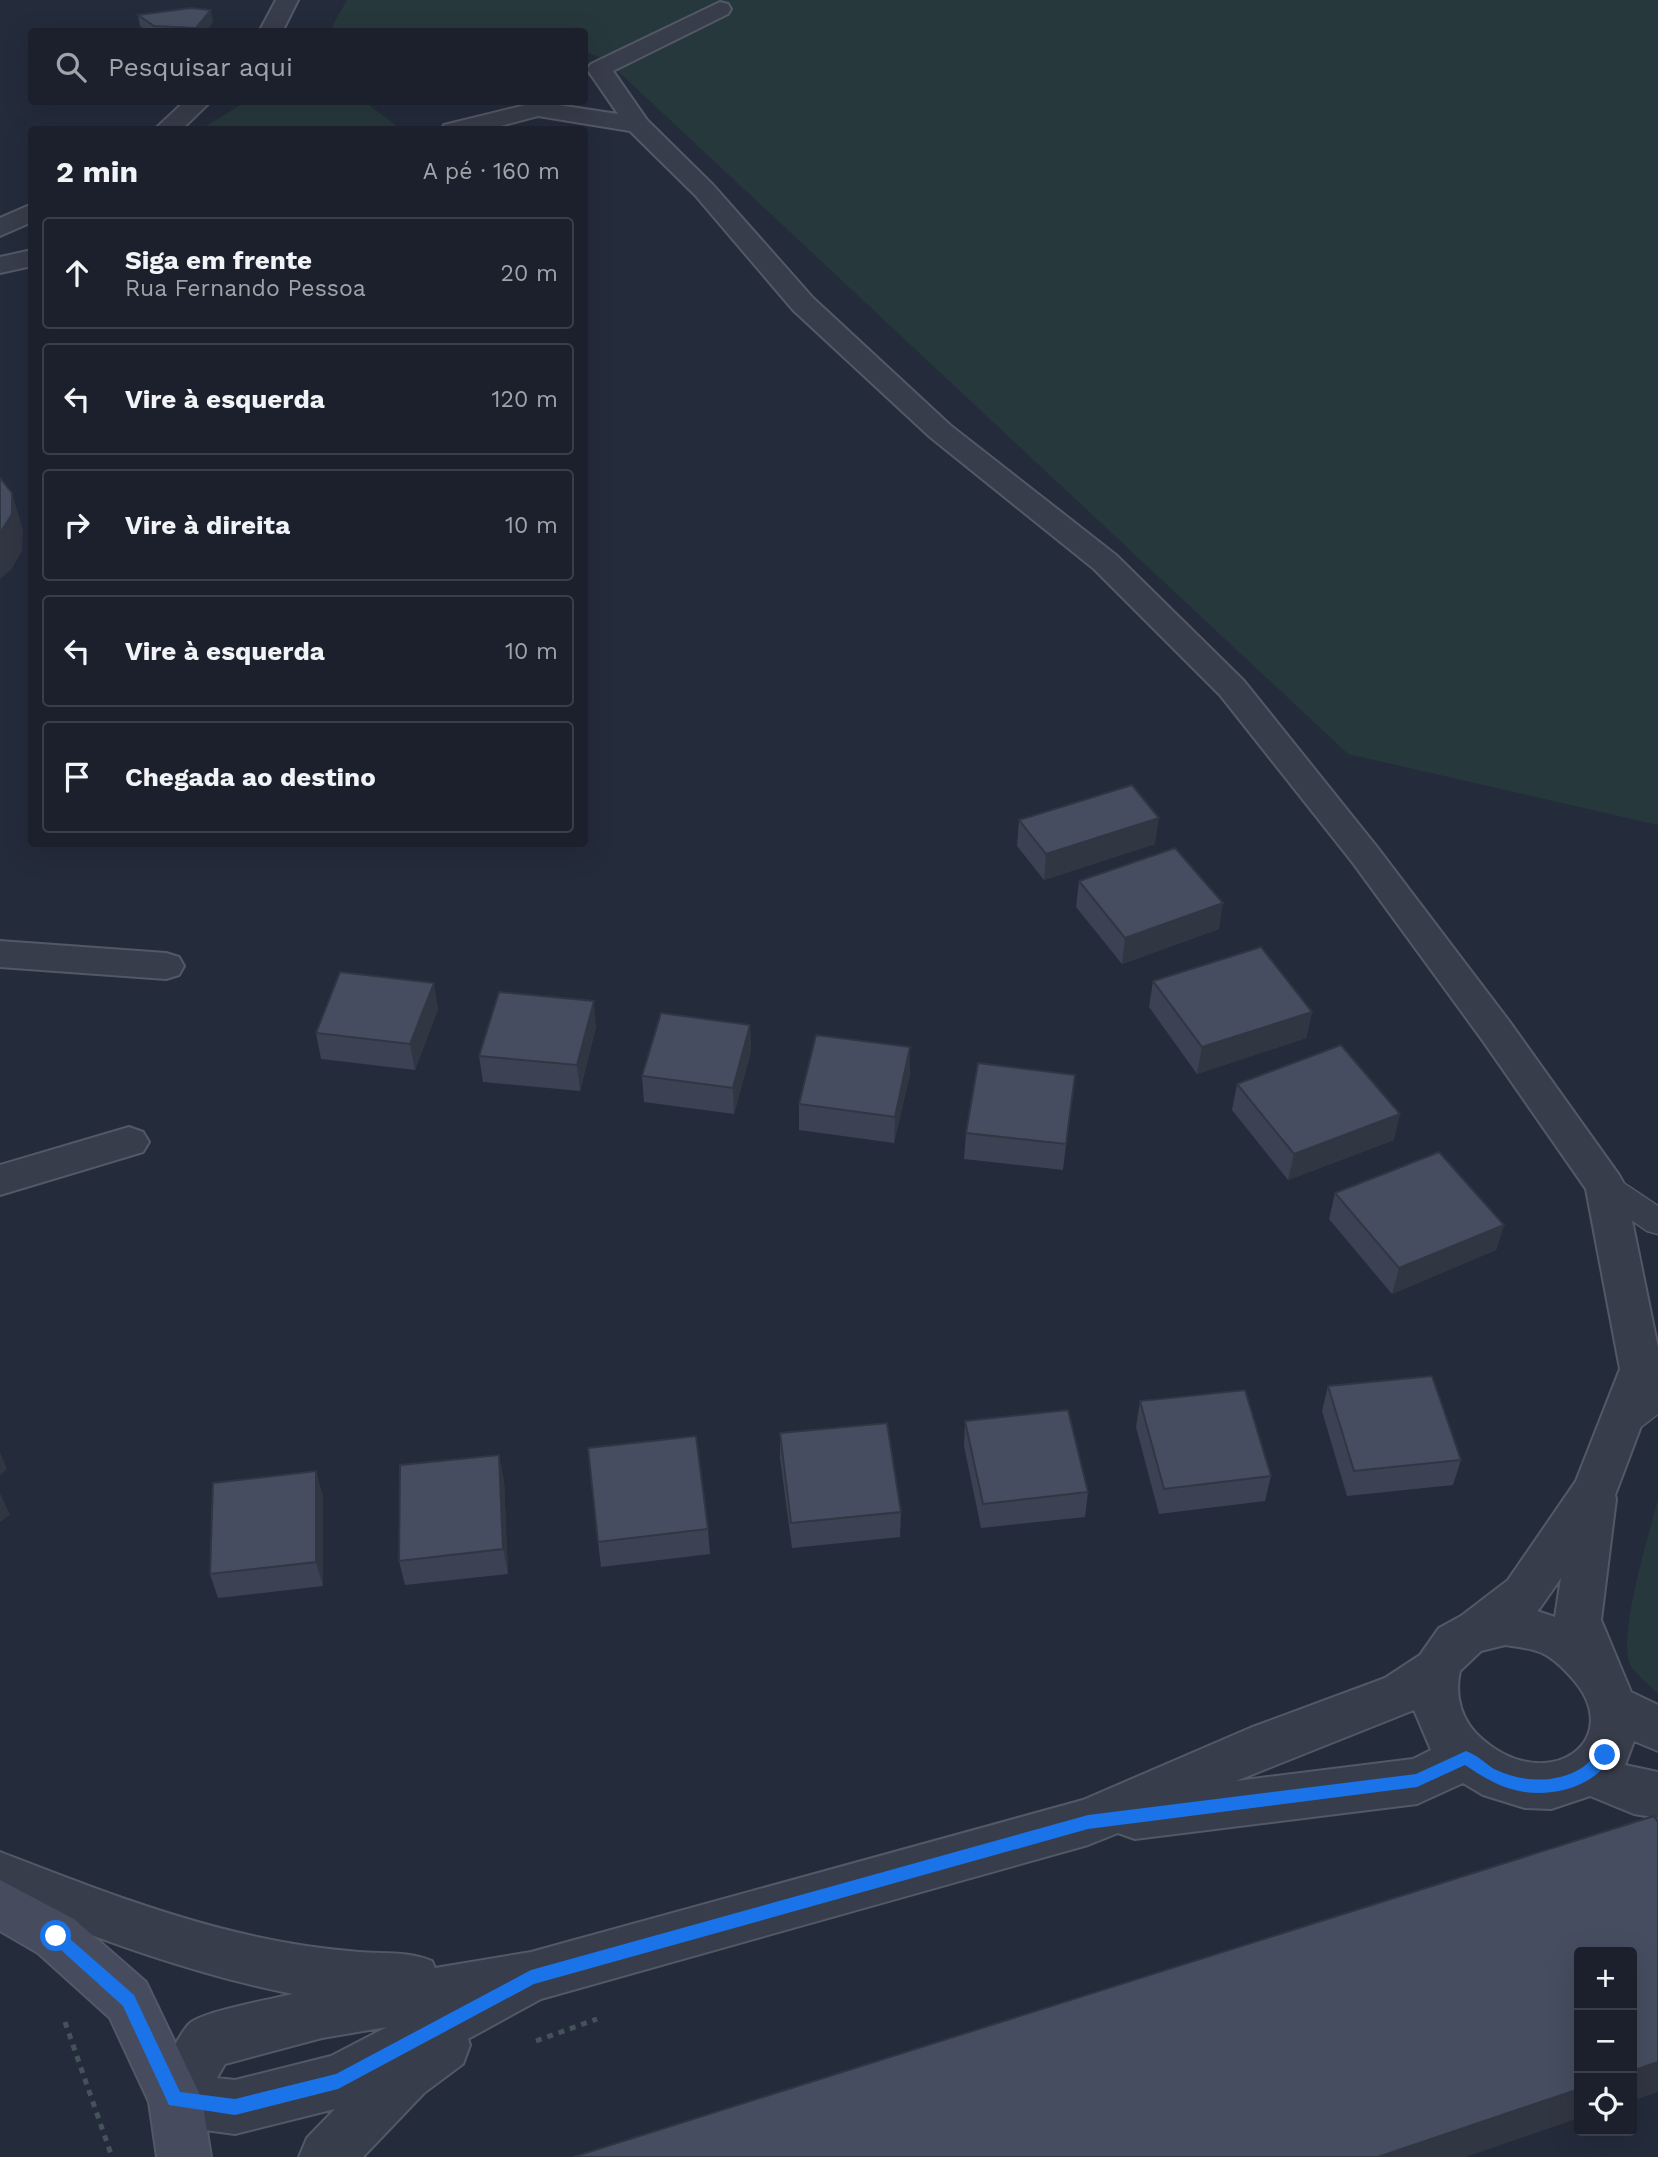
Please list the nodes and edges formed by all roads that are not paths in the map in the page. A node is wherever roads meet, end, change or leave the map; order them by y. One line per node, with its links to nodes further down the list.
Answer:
1 (287, 0): 3 (street)
2 (720, 9): 4 (street)
3 (272, 28)
4 (592, 74): 7 (street)
5 (195, 105): 8 (street)
6 (544, 105): 7 (street); 9 (street)
7 (638, 125): 18 (street)
8 (171, 126)
9 (468, 126)
10 (28, 214): 11 (street)
11 (0, 228)
12 (28, 259): 13 (street)
13 (0, 265)
14 (0, 954): 15 (street)
15 (166, 966)
16 (129, 1142): 17 (street)
17 (0, 1180)
18 (1605, 1186): 19 (lane); 21 (street)
19 (1658, 1222)
20 (1658, 1395): 21 (lane)
21 (1622, 1422): 22 (street)
22 (1595, 1490): 23 (street); 25 (street)
23 (1478, 1630): 24 (street); 25 (street)
24 (1436, 1670): 27 (street); 30 (street)
25 (1608, 1694): 26 (street); 28 (street)
26 (1658, 1729)
27 (1466, 1758): 28 (street); 30 (street)
28 (1588, 1773): 29 (street)
29 (1658, 1795)
30 (1088, 1822): 33 (street)
31 (0, 1877): 33 (street)
32 (0, 1904): 34 (main road)
33 (531, 1977): 34 (street); 34 (street); 36 (street)
34 (175, 2099): 35 (main road)
35 (184, 2157)
36 (326, 2157)

